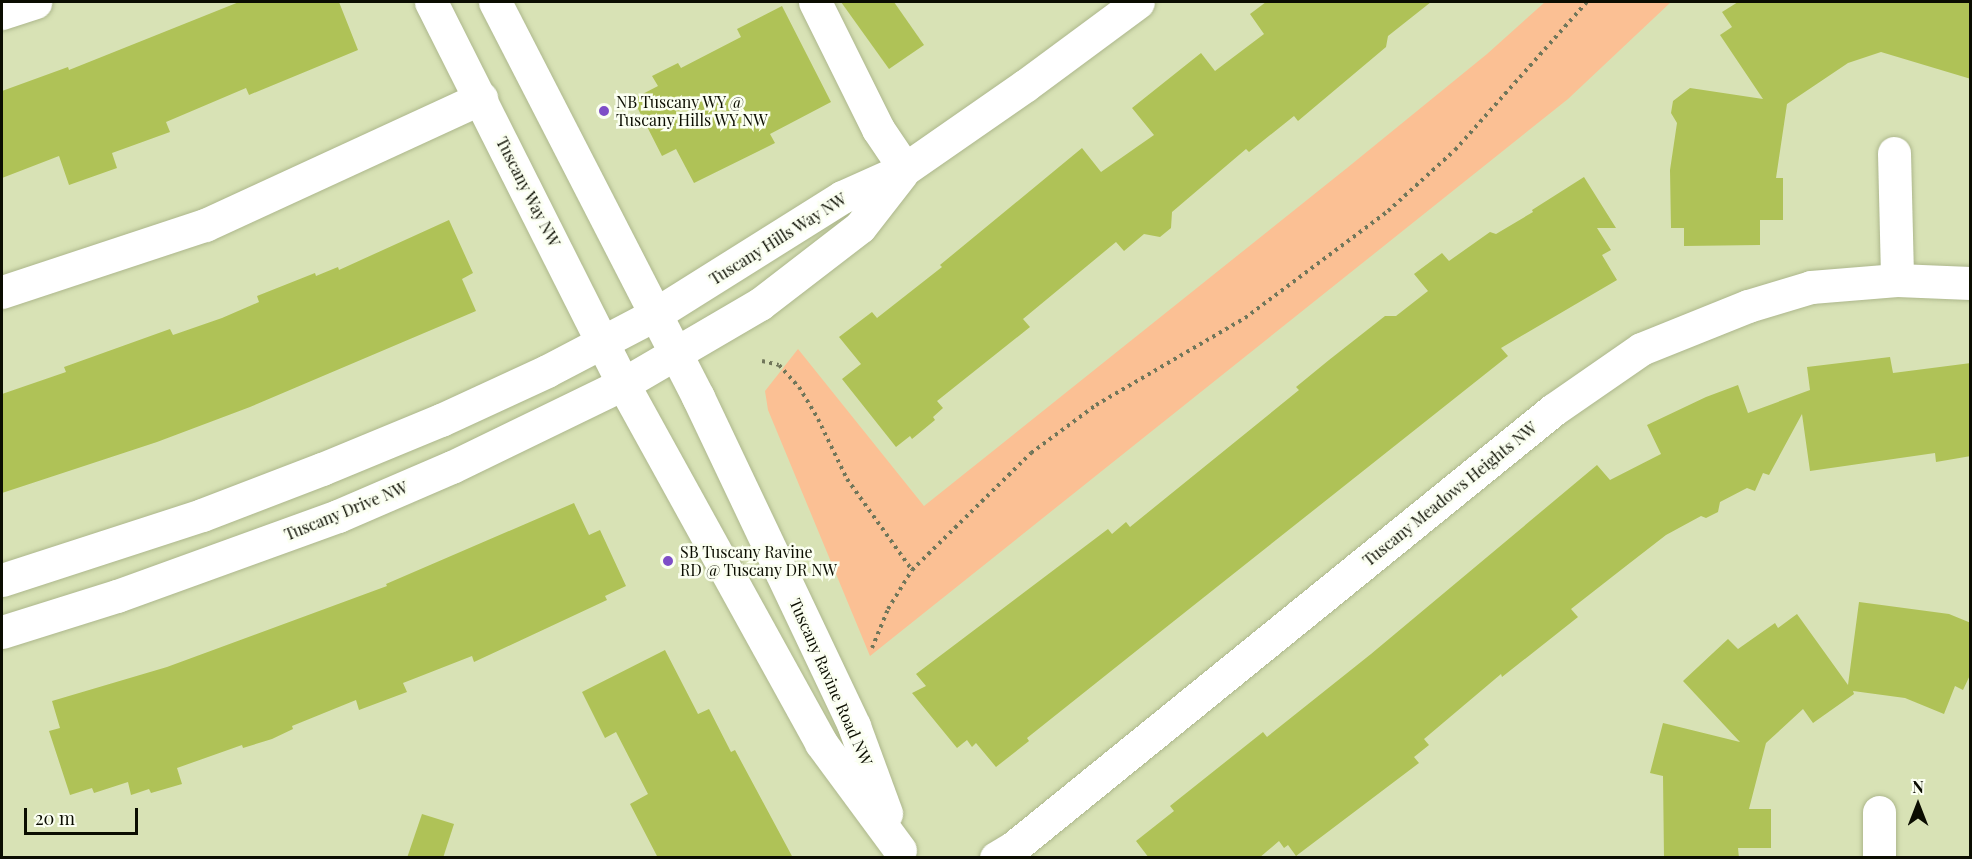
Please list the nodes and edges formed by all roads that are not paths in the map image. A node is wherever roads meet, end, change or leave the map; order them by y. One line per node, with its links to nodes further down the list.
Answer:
1 (35, 2): 6 (street)
2 (431, 2): 7 (street, Tuscany Way NW)
3 (495, 2): 13 (street)
4 (815, 2): 9 (street)
5 (1138, 2): 9 (street, Tuscany Hills Way NW)
6 (2, 14)
7 (481, 98): 12 (street); 14 (street, Tuscany Way NW)
8 (1894, 153): 10 (street)
9 (905, 169): 13 (street, Tuscany Hills Way NW); 15 (street, Tuscany Hills Way NW)
10 (1897, 280): 11 (street, Tuscany Meadows Heights NW); 21 (street, Tuscany Meadows Heights NW)
11 (1971, 284)
12 (2, 292)
13 (654, 315): 14 (street); 15 (street)
14 (604, 342): 16 (street, Tuscany Way NW); 17 (street)
15 (677, 355): 16 (street, Tuscany Drive NW); 20 (street, Tuscany Ravine Road NW)
16 (623, 384): 18 (street, Tuscany Drive NW); 20 (street, Tuscany Ravine Road NW)
17 (2, 580)
18 (2, 632)
19 (1879, 812): 22 (street)
20 (901, 854)
21 (996, 858)
22 (1879, 858)

